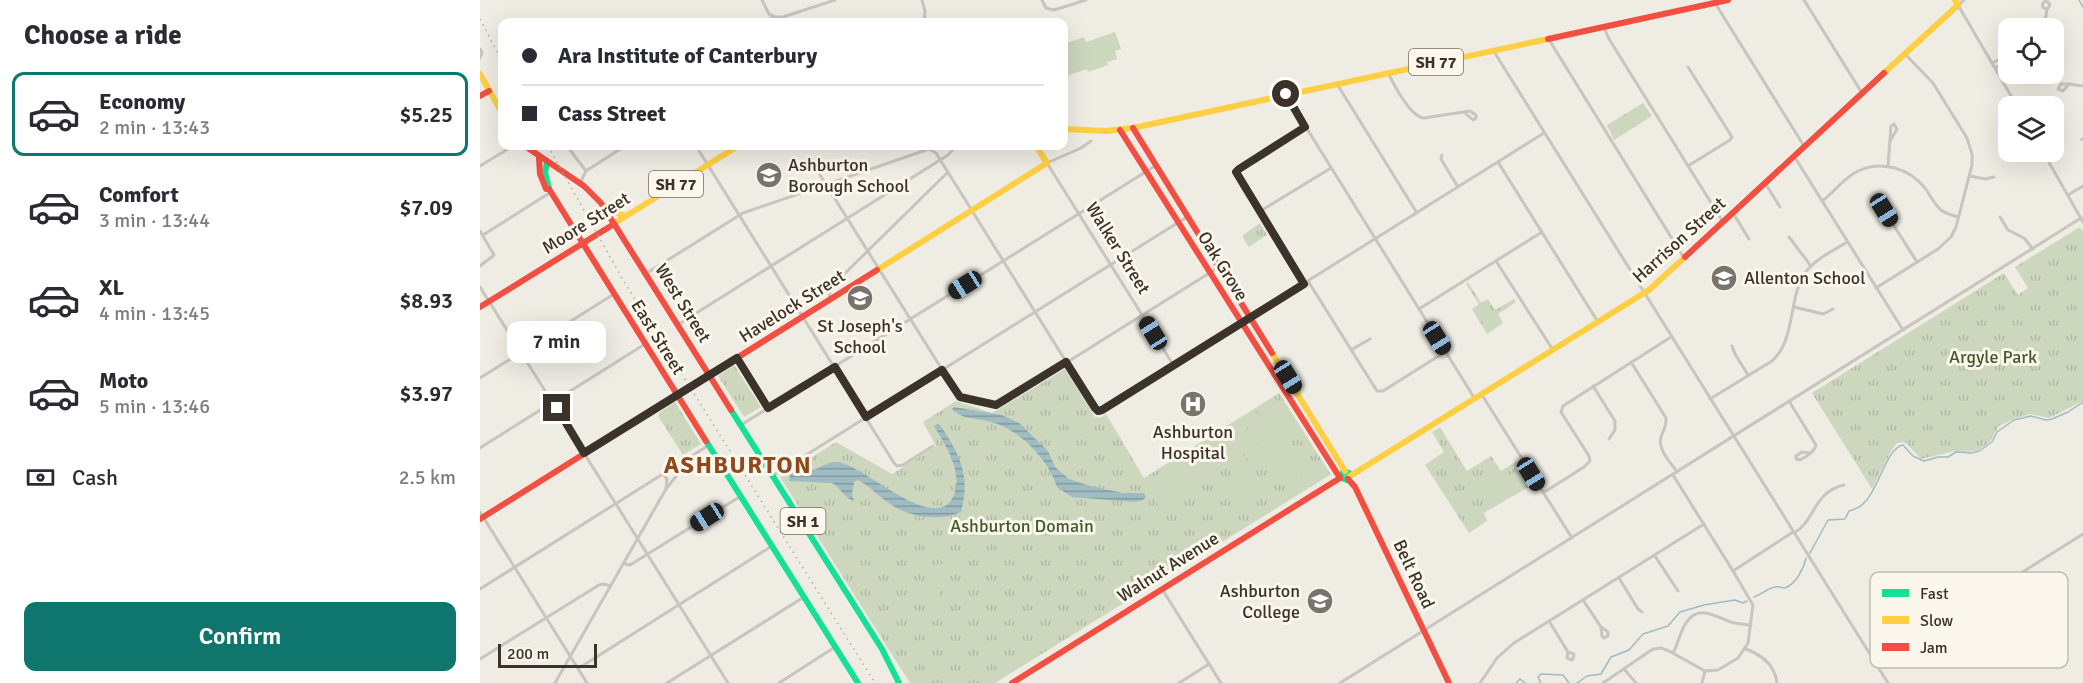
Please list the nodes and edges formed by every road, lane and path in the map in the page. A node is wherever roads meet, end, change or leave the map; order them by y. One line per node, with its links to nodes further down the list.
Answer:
1 (762, 0): 12 (street)
2 (835, 0): 12 (street)
3 (922, 0): 13 (street)
4 (1042, 0): 5 (street)
5 (1086, 0)
6 (1728, 0): 9 (main road, SH 77)
7 (1804, 0): 33 (street)
8 (1964, 0): 10 (street, Harrison Street)
9 (1715, 3): 15 (main road, SH 77); 46 (street)
10 (1956, 3): 19 (main road, Harrison Street); 22 (street)
11 (2046, 9): 14 (street)
12 (772, 16)
13 (924, 18)
14 (2045, 18)
15 (1604, 27): 16 (main road, SH 77); 66 (street)
16 (1548, 39): 18 (main road, SH 77); 113 (street)
17 (481, 50): 20 (street)
18 (1493, 50): 26 (main road, SH 77); 43 (street)
19 (1905, 54): 33 (main road, Harrison Street); 74 (street)
20 (480, 58)
21 (1998, 60): 22 (street)
22 (1992, 63): 25 (street)
23 (1998, 66): 25 (street)
24 (1688, 67): 66 (street)
25 (1995, 68): 36 (street)
26 (1388, 72): 28 (main road, SH 77); 38 (street)
27 (482, 77): 31 (main road); 32 (main road)
28 (1337, 84): 34 (main road, SH 77); 90 (street)
29 (2069, 84): 30 (street)
30 (2083, 86)
31 (480, 88)
32 (489, 90): 35 (main road); 37 (main road)
33 (1863, 93): 46 (main road, Harrison Street)
34 (1286, 94): 39 (street); 40 (main road, SH 77)
35 (480, 96)
36 (2011, 96)
37 (498, 105)
38 (1464, 112)
39 (1305, 127): 69 (street); 89 (street)
40 (1132, 128): 42 (main road, SH 77); 65 (main road, Oak Grove)
41 (1068, 129): 42 (main road, SH 77)
42 (1120, 130): 72 (main road, Oak Grove)
43 (1544, 133): 59 (street); 128 (street)
44 (1090, 141): 62 (street, Havelock Street)
45 (1890, 141): 45 (street); 67 (street)
46 (1804, 147): 56 (main road, Harrison Street)
47 (506, 150): 64 (street)
48 (530, 150): 57 (main road, SH 1)
49 (570, 150): 71 (street)
50 (620, 150): 71 (street)
51 (699, 150): 63 (street)
52 (731, 150): 63 (main road, Moore Street / SH 77)
53 (954, 150): 58 (street)
54 (1039, 150): 62 (main road, Walker Street)
55 (1442, 155): 81 (street)
56 (1794, 156): 78 (main road, Harrison Street); 84 (street)
57 (539, 158): 61 (main road, West Street / SH 1); 82 (main road, East Street)
58 (940, 160): 73 (street); 79 (street); 98 (street)
59 (1498, 162): 81 (street); 104 (street)
60 (2049, 162): 83 (street)
61 (547, 163): 70 (main road, West Street / SH 1); 75 (main road, East Street)
62 (1047, 163): 87 (main road, Havelock Street); 92 (street, Walker Street)
63 (708, 164): 93 (street); 94 (main road, Moore Street / SH 77)
64 (480, 166)
65 (1155, 166): 72 (street); 95 (main road, Oak Grove)
66 (1688, 166): 101 (street)
67 (1888, 166): 84 (street); 96 (street)
68 (815, 167): 79 (street)
69 (1330, 168): 89 (street); 107 (street)
70 (557, 169): 75 (main road); 77 (main road, West Street / SH 1)
71 (586, 171): 77 (street)
72 (1146, 171): 92 (street); 100 (main road, Oak Grove)
73 (948, 172): 87 (street); 112 (street)
74 (1970, 176): 76 (street); 96 (street)
75 (546, 177): 82 (main road, East Street)
76 (1994, 177)
77 (580, 183): 86 (main road, West Street / SH 1)
78 (1765, 183): 85 (street); 91 (main road, Harrison Street)
79 (826, 184): 93 (street); 98 (street)
80 (2083, 186): 83 (street)
81 (1458, 187): 90 (street)
82 (550, 191): 105 (street); 110 (main road, East Street)
83 (2068, 195): 99 (street)
84 (1822, 201): 109 (street)
85 (1780, 207)
86 (605, 209): 94 (main road); 102 (main road, West Street / SH 1)
87 (971, 210): 114 (street); 122 (main road, Havelock Street)
88 (1884, 210): 116 (street)
89 (1259, 212): 125 (street)
90 (1417, 213): 107 (street)
91 (1733, 213): 101 (main road, Harrison Street); 108 (street)
92 (1079, 214): 114 (street); 117 (street, Walker Street)
93 (740, 215): 118 (street); 123 (street)
94 (625, 216): 102 (main road, Moore Street / SH 77)
95 (1187, 217): 100 (street); 121 (main road, Oak Grove)
96 (1958, 217): 116 (street)
97 (2000, 217): 111 (street)
98 (847, 218): 112 (street); 118 (street)
99 (2082, 220): 111 (street)
100 (1178, 222): 117 (street); 124 (main road, Oak Grove)
101 (1723, 222): 113 (main road, Harrison Street)
102 (615, 223): 110 (main road, Moore Street); 123 (main road, West Street / SH 1)
103 (480, 231): 105 (street)
104 (1542, 232): 115 (street); 141 (street)
105 (483, 235): 119 (street)
106 (1789, 237): 120 (street)
107 (1375, 239): 125 (street); 134 (street)
108 (1749, 239)
109 (1847, 242): 120 (street); 127 (street)
110 (582, 243): 129 (main road, East Street); 131 (main road, Moore Street)
111 (2032, 249): 144 (street)
112 (868, 251): 122 (street); 130 (street)
113 (1684, 258): 128 (main road, Harrison Street)
114 (1003, 261): 136 (street); 140 (street)
115 (1496, 261): 134 (street); 150 (street)
116 (1917, 262): 127 (street)
117 (1110, 264): 136 (street); 137 (street, Walker Street)
118 (771, 265): 138 (street); 142 (street)
119 (480, 266)
120 (1811, 266): 133 (street)
121 (1219, 267): 124 (street); 139 (main road, Oak Grove)
122 (879, 268): 130 (main road, Havelock Street); 140 (street)
123 (647, 273): 142 (main road, West Street / SH 1)
124 (1209, 273): 137 (street); 143 (main road, Oak Grove)
125 (1306, 282): 139 (street); 149 (street)
126 (480, 287): 131 (street)
127 (1876, 288): 144 (street)
128 (1644, 293): 141 (main road, Harrison Street); 145 (street)
129 (614, 294): 147 (main road, East Street); 151 (street)
130 (830, 299): 138 (main road, Havelock Street)
131 (489, 301): 132 (main road, Moore Street); 151 (street)
132 (480, 307)
133 (1794, 307): 135 (street); 160 (street)
134 (1419, 309): 152 (street)
135 (1833, 309)
136 (1035, 312): 154 (street); 158 (street)
137 (1142, 315): 154 (street); 156 (street, Walker Street)
138 (803, 316): 153 (main road, Havelock Street); 157 (street)
139 (1250, 318): 143 (street); 184 (main road, Oak Grove)
140 (910, 319): 157 (street); 158 (street)
141 (1598, 322): 150 (main road, Harrison Street)
142 (679, 324): 159 (main road, West Street / SH 1)
143 (1241, 324): 156 (street); 180 (main road, Oak Grove)
144 (1903, 330): 167 (street)
145 (1671, 337): 155 (street); 166 (street)
146 (1370, 339): 149 (street)
147 (645, 344): 163 (main road, East Street); 168 (street)
148 (1732, 346): 160 (street)
149 (1352, 350): 152 (street)
150 (1553, 350): 164 (main road, Harrison Street)
151 (521, 352): 161 (street); 168 (street)
152 (1445, 352): 165 (street)
153 (737, 358): 159 (main road, Havelock Street); 169 (street)
154 (1066, 362): 156 (street); 158 (street)
155 (1631, 362): 162 (street); 182 (street)
156 (1174, 366)
157 (835, 367): 169 (street); 170 (street)
158 (942, 370): 170 (street)
159 (710, 375): 163 (main road, Havelock Street); 171 (main road, West Street / SH 1)
160 (1748, 375): 166 (street)
161 (480, 378)
162 (1593, 386): 173 (street); 191 (street)
163 (677, 395): 174 (main road, East Street); 177 (main road, Havelock Street)
164 (1482, 395): 165 (main road, Harrison Street); 191 (street)
165 (1475, 399): 184 (main road, Harrison Street)
166 (1710, 399): 172 (street)
167 (1789, 401): 172 (street); 178 (street)
168 (553, 402): 176 (street); 177 (street)
169 (768, 408): 171 (street)
170 (866, 417): 175 (street); 183 (street)
171 (741, 424): 183 (main road, West Street / SH 1)
172 (1734, 436): 182 (street); 196 (street)
173 (1609, 440)
174 (709, 445): 179 (street); 192 (main road, East Street)
175 (933, 446)
176 (480, 448)
177 (584, 453): 193 (street); 194 (main road, Havelock Street)
178 (1810, 453)
179 (682, 462): 181 (street); 187 (street)
180 (1334, 471): 185 (main road, Oak Grove); 188 (main road)
181 (663, 474): 186 (street); 193 (street)
182 (1675, 474): 195 (street); 198 (street)
183 (774, 475): 232 (main road, West Street / SH 1)
184 (1348, 475): 185 (main road); 220 (main road, Belt Road)
185 (1340, 477): 188 (main road, Walnut Avenue)
186 (667, 479): 187 (street); 190 (street)
187 (674, 479): 190 (street)
188 (1330, 484): 210 (main road, Walnut Avenue)
189 (1844, 485): 196 (street)
190 (666, 489): 199 (street)
191 (1543, 493): 198 (street)
192 (741, 496): 200 (main road, East Street); 201 (street)
193 (616, 504): 199 (street); 204 (street)
194 (481, 516): 204 (street)
195 (1704, 524): 202 (street); 205 (street)
196 (1794, 532): 205 (street); 225 (street)
197 (2083, 534): 206 (street)
198 (1572, 538): 220 (street)
199 (638, 539): 201 (street); 203 (street)
200 (772, 546): 212 (main road, East Street); 214 (street)
201 (647, 554): 203 (street); 214 (street)
202 (1654, 556): 207 (street); 211 (street)
203 (624, 564): 208 (street)
204 (514, 567): 209 (street); 216 (street)
205 (1733, 571): 218 (street)
206 (2022, 572)
207 (1619, 578): 213 (street); 215 (street)
208 (611, 586): 216 (street); 227 (street)
209 (480, 589)
210 (1162, 589): 229 (street); 243 (main road, Walnut Avenue)
211 (1678, 591)
212 (804, 597): 221 (main road, East Street); 226 (street)
213 (1583, 600): 217 (street); 219 (street)
214 (679, 605): 226 (street); 230 (street)
215 (1642, 612)
216 (546, 618): 227 (street); 228 (street)
217 (1550, 621): 223 (street); 248 (street)
218 (1751, 625): 222 (street); 224 (street)
219 (1601, 627)
220 (1424, 630): 246 (street); 247 (main road, Belt Road)
221 (835, 648): 239 (street); 240 (main road, East Street)
222 (1746, 649): 234 (street); 252 (street)
223 (1568, 652)
224 (1672, 653): 233 (street); 234 (street)
225 (1870, 654)
226 (711, 655): 237 (street); 238 (street)
227 (571, 656): 230 (street); 235 (street)
228 (480, 660)
229 (1209, 664): 244 (street); 245 (street)
230 (579, 668): 236 (street)
231 (1879, 668): 253 (street)
232 (893, 669): 241 (main road, West Street / SH 1); 242 (main road, West Street / SH 1)
233 (1624, 669): 249 (street); 250 (street)
234 (1705, 671): 251 (street)
235 (555, 683)
236 (587, 683)
237 (667, 683)
238 (728, 683)
239 (779, 683)
240 (858, 683)
241 (898, 683)
242 (904, 683)
243 (1012, 683)
244 (1179, 683)
245 (1221, 683)
246 (1340, 683)
247 (1449, 683)
248 (1480, 683)
249 (1603, 683)
250 (1636, 683)
251 (1702, 683)
252 (1777, 683)
253 (1888, 683)

